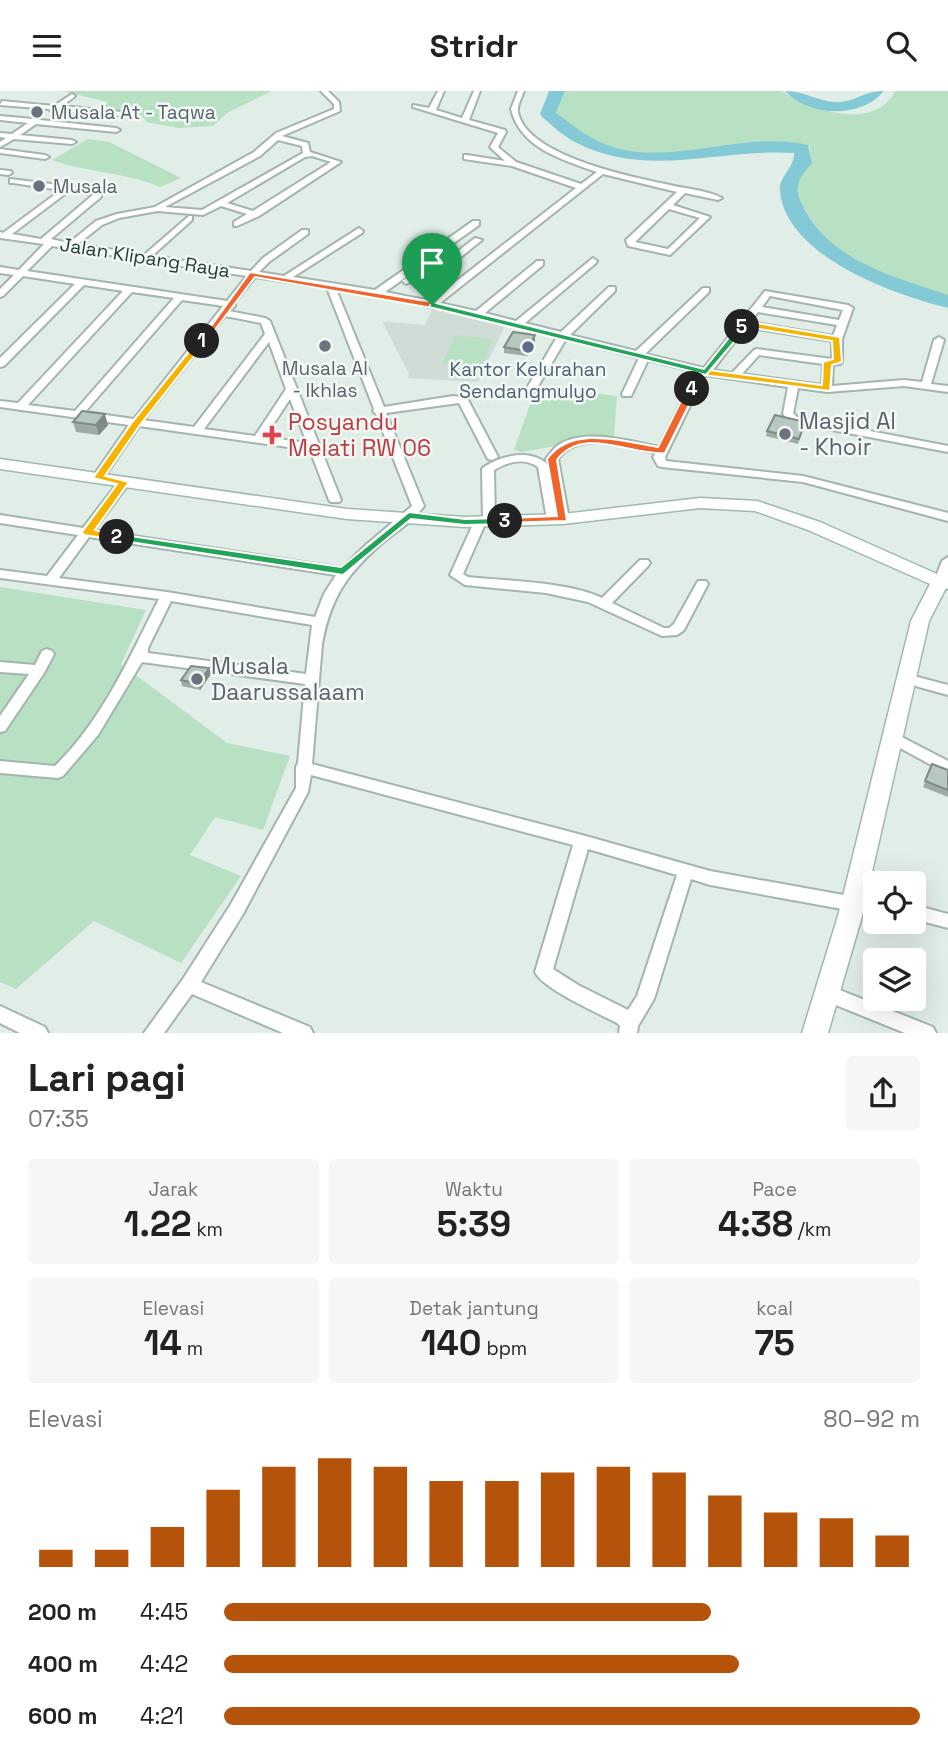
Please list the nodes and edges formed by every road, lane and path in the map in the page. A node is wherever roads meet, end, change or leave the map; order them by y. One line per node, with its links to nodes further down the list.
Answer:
1 (324, 91): 17 (street)
2 (441, 91): 9 (street)
3 (477, 91): 12 (street)
4 (521, 91): 27 (street)
5 (72, 96): 8 (street)
6 (2, 103): 8 (street)
7 (415, 106): 9 (street)
8 (55, 108): 10 (street); 13 (street)
9 (432, 110): 12 (street)
10 (121, 114)
11 (0, 118): 13 (street)
12 (465, 120): 20 (street)
13 (35, 121): 14 (street); 16 (street)
14 (117, 130)
15 (0, 135): 16 (street)
16 (15, 136): 18 (street); 19 (street)
17 (276, 137): 22 (street); 35 (street)
18 (72, 142)
19 (0, 145)
20 (494, 147): 25 (street); 26 (street)
21 (0, 151): 23 (street)
22 (307, 154): 33 (street); 36 (street)
23 (45, 157)
24 (467, 157): 25 (street)
25 (479, 159): 26 (street)
26 (513, 164): 29 (street)
27 (601, 172): 29 (street); 31 (street)
28 (7, 175): 30 (street)
29 (581, 187): 62 (street)
30 (68, 188): 42 (street); 44 (street)
31 (684, 190): 32 (street); 34 (street)
32 (718, 198)
33 (220, 203): 35 (street); 36 (street)
34 (667, 206): 34 (street)
35 (158, 209): 45 (street)
36 (256, 213): 39 (street)
37 (189, 218): 46 (street)
38 (476, 223): 60 (street)
39 (237, 225)
40 (306, 232): 51 (street)
41 (359, 232): 52 (street)
42 (2, 235): 44 (street, Jalan Klipang Raya)
43 (478, 240): 60 (street)
44 (47, 241): 45 (street, Jalan Klipang Raya); 50 (street)
45 (72, 245): 46 (street, Jalan Klipang Raya)
46 (148, 256): 51 (street, Jalan Klipang Raya)
47 (593, 261): 68 (street)
48 (540, 263): 65 (street)
49 (0, 270): 50 (street)
50 (19, 271): 53 (street); 54 (street); 59 (street)
51 (253, 274): 52 (street, Jalan Klipang Raya); 63 (street)
52 (285, 279): 55 (street, Jalan Klipang Raya)
53 (0, 283)
54 (81, 283): 57 (street); 75 (street)
55 (330, 285): 60 (street, Jalan Klipang Raya); 87 (street)
56 (612, 289): 70 (street)
57 (129, 290): 61 (street); 86 (street)
58 (706, 290): 73 (street)
59 (0, 294)
60 (381, 294): 62 (street, Jalan Klipang Raya)
61 (179, 297): 63 (street); 88 (street)
62 (432, 305): 65 (street, Jalan Klipang Raya)
63 (228, 309): 69 (street); 89 (street)
64 (756, 309): 66 (street); 66 (street); 67 (street)
65 (478, 314): 68 (street, Jalan Klipang Raya)
66 (842, 323): 71 (street)
67 (745, 324): 71 (street); 76 (street)
68 (517, 325): 70 (street, Jalan Klipang Raya)
69 (270, 334): 83 (street); 90 (street)
70 (562, 337): 73 (street, Jalan Klipang Raya); 80 (street)
71 (837, 339): 74 (street)
72 (939, 340): 78 (street)
73 (641, 357): 76 (street, Jalan Klipang Raya); 84 (street)
74 (828, 362): 77 (street); 81 (street)
75 (0, 364)
76 (704, 372): 77 (street, Jalan Klipang Raya); 96 (street)
77 (734, 377): 79 (street, Jalan Klipang Raya)
78 (926, 385): 81 (street, Jalan Klipang Raya); 82 (street, Jalan Klipang Raya)
79 (793, 386): 81 (street, Jalan Klipang Raya); 93 (street)
80 (532, 388)
81 (827, 389)
82 (948, 389)
83 (290, 391): 91 (street); 92 (street)
84 (627, 394)
85 (0, 404): 86 (street)
86 (20, 407): 88 (street)
87 (378, 411): 95 (street); 102 (street)
88 (77, 415): 89 (street)
89 (136, 423): 90 (street); 98 (street)
90 (197, 431): 91 (street)
91 (258, 439): 92 (street)
92 (314, 447): 101 (street)
93 (948, 449)
94 (0, 453): 98 (main road)
95 (492, 457)
96 (661, 457): 103 (street); 105 (street)
97 (0, 464): 98 (main road)
98 (102, 473): 99 (main road); 100 (main road)
99 (124, 482): 100 (main road); 107 (street)
100 (295, 500): 101 (main road); 102 (main road)
101 (335, 501): 102 (main road)
102 (409, 516): 106 (main road); 110 (street)
103 (948, 517)
104 (0, 519): 107 (street)
105 (558, 519): 106 (main road); 106 (street); 113 (main road)
106 (485, 522): 116 (street)
107 (88, 532): 110 (street); 112 (street)
108 (948, 561): 113 (street)
109 (644, 563): 116 (street)
110 (343, 572): 117 (street)
111 (0, 574): 112 (street)
112 (50, 581): 115 (street)
113 (944, 583): 122 (main road)
114 (702, 584): 116 (street)
115 (167, 596): 117 (street); 118 (street)
116 (605, 603)
117 (318, 622): 123 (street)
118 (140, 653): 123 (street); 127 (street)
119 (47, 654): 121 (street)
120 (0, 667): 121 (street)
121 (38, 670): 125 (street)
122 (906, 679): 124 (street); 126 (main road)
123 (311, 680): 128 (street)
124 (948, 690)
125 (0, 727)
126 (892, 737): 129 (street); 132 (main road)
127 (0, 767)
128 (303, 767): 130 (street); 135 (street)
129 (948, 768)
130 (583, 841): 131 (street); 138 (street)
131 (686, 871): 132 (street); 138 (street)
132 (861, 899): 136 (main road)
133 (926, 916): 134 (street)
134 (948, 922)
135 (189, 985): 140 (street); 141 (street)
136 (827, 993): 142 (main road); 143 (street)
137 (0, 1014): 139 (street)
138 (629, 1028)
139 (39, 1033)
140 (153, 1033)
141 (304, 1033)
142 (815, 1033)
143 (928, 1033)

